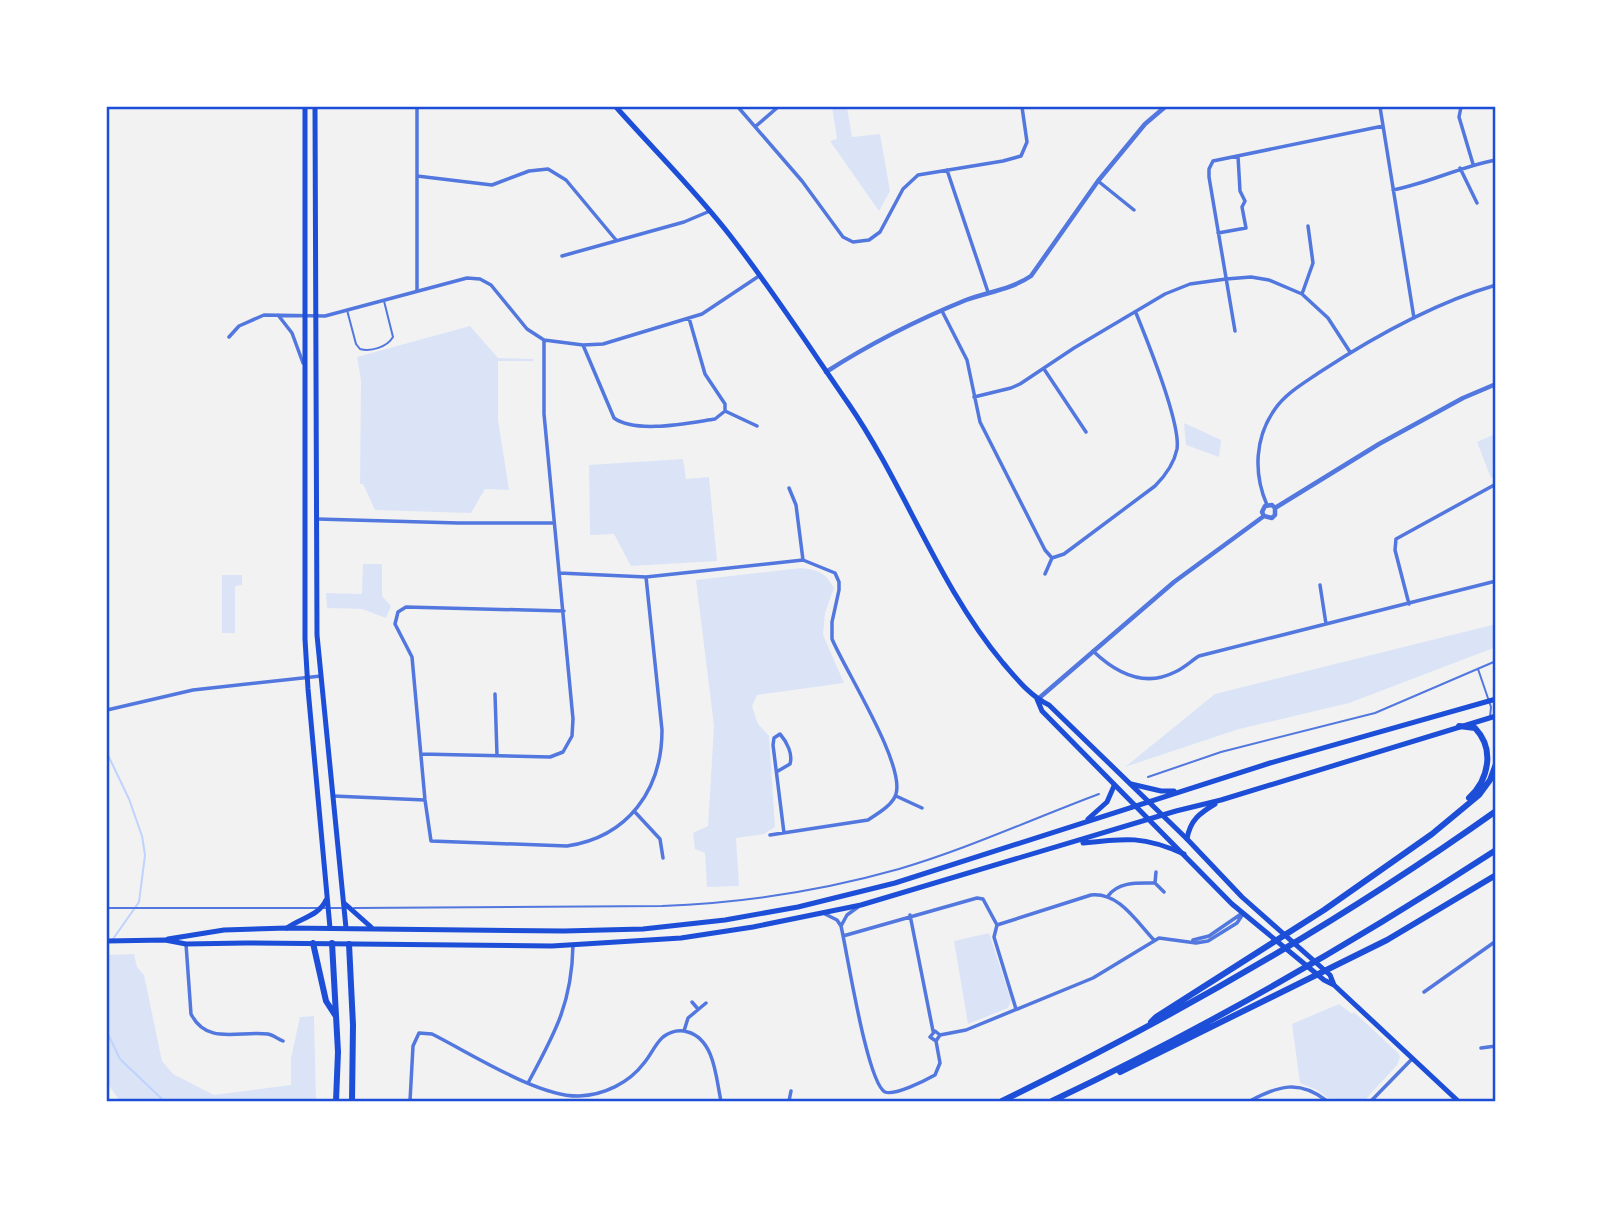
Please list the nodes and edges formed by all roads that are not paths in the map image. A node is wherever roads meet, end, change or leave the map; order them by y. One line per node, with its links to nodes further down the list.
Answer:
1 (305, 107): 39 (main road)
2 (315, 107): 40 (main road)
3 (417, 107): 18 (street)
4 (616, 107): 23 (main road)
5 (738, 107): 11 (street)
6 (778, 107): 11 (street)
7 (1022, 107): 17 (street)
8 (1165, 107): 19 (street)
9 (1380, 107): 12 (street)
10 (1461, 107): 15 (street)
11 (755, 126): 17 (street)
12 (1383, 126): 13 (street); 20 (street)
13 (1238, 156): 25 (street); 25 (street)
14 (1496, 160): 15 (street)
15 (1473, 164): 16 (street)
16 (1460, 168): 20 (street); 21 (street)
17 (947, 170): 32 (street)
18 (417, 176): 26 (street); 31 (street)
19 (1098, 181): 22 (street); 32 (street)
20 (1393, 190): 42 (street)
21 (1477, 203)
22 (1134, 210)
23 (710, 211): 26 (street); 28 (main road)
24 (1308, 226): 33 (street)
25 (1219, 233): 29 (street)
26 (615, 240): 27 (street)
27 (562, 256)
28 (759, 276): 41 (street); 50 (main road)
29 (1226, 279): 33 (street); 38 (street); 43 (street)
30 (1496, 285): 42 (street)
31 (417, 291): 34 (street); 45 (street)
32 (988, 292): 36 (street)
33 (1302, 293): 47 (street)
34 (384, 300): 35 (street); 35 (lane)
35 (347, 310): 40 (street)
36 (942, 311): 50 (street); 52 (street)
37 (277, 313): 39 (street); 44 (street); 48 (street)
38 (1136, 313): 49 (street); 63 (street)
39 (306, 316): 40 (street); 48 (main road)
40 (316, 316): 61 (main road)
41 (689, 318): 46 (street); 53 (street)
42 (1414, 318): 47 (street)
43 (1235, 331)
44 (229, 337)
45 (544, 340): 46 (street); 62 (street)
46 (583, 345): 53 (street)
47 (1350, 352): 58 (street)
48 (305, 364): 77 (main road)
49 (1044, 369): 52 (street); 55 (street)
50 (826, 372): 79 (main road)
51 (1496, 384): 59 (street)
52 (974, 397): 63 (street)
53 (725, 411): 54 (street)
54 (757, 426)
55 (1086, 432)
56 (1496, 484): 70 (street)
57 (789, 488): 64 (street)
58 (1267, 505): 59 (street); 60 (street)
59 (1275, 508): 60 (street)
60 (1264, 516): 73 (street)
61 (316, 519): 62 (street); 76 (main road)
62 (553, 523): 65 (street)
63 (1052, 558): 66 (street)
64 (803, 560): 67 (street); 96 (street)
65 (559, 573): 67 (street); 71 (street)
66 (1045, 574)
67 (646, 578): 102 (street)
68 (1496, 581): 70 (street)
69 (1320, 585): 72 (street)
70 (1409, 604): 72 (street)
71 (564, 611): 86 (street); 87 (street)
72 (1326, 625): 73 (street)
73 (1093, 651): 79 (street)
74 (1496, 662): 75 (lane)
75 (1478, 669): 81 (lane); 90 (lane)
76 (320, 676): 77 (street); 95 (main road)
77 (307, 678): 82 (street); 121 (main road)
78 (495, 694): 87 (street)
79 (1037, 699): 91 (main road); 92 (main road)
80 (1496, 699): 81 (main road)
81 (1489, 701): 84 (lane); 93 (main road)
82 (107, 710)
83 (1496, 716): 84 (main road)
84 (1489, 718): 85 (main road)
85 (1458, 726): 98 (main road); 108 (highway)
86 (421, 754): 87 (street); 97 (street)
87 (497, 755)
88 (1496, 764): 108 (highway)
89 (778, 771): 89 (street); 107 (street)
90 (1148, 777)
91 (1131, 784): 93 (main road); 99 (main road)
92 (1114, 786): 100 (main road); 106 (main road)
93 (1188, 790): 99 (main road)
94 (1099, 794): 124 (lane)
95 (333, 796): 97 (street); 122 (main road)
96 (896, 796): 101 (street); 107 (street)
97 (425, 800): 102 (street)
98 (1221, 800): 104 (main road); 110 (main road)
99 (1148, 801): 100 (main road); 104 (main road)
100 (1135, 806): 105 (main road); 106 (main road)
101 (922, 808)
102 (634, 811): 114 (street)
103 (1496, 811): 153 (highway)
104 (1163, 816): 105 (main road); 110 (main road)
105 (1149, 820): 111 (main road); 113 (main road)
106 (1083, 823): 135 (main road)
107 (784, 833): 109 (street)
108 (1432, 834): 153 (highway)
109 (769, 835)
110 (1187, 839): 120 (main road)
111 (1070, 844): 113 (main road); 123 (main road)
112 (1496, 850): 163 (highway)
113 (1184, 854): 125 (main road)
114 (663, 858)
115 (1156, 873): 117 (street)
116 (1496, 875): 163 (highway)
117 (1155, 883): 118 (street); 119 (street)
118 (1164, 892)
119 (1108, 896): 129 (street); 138 (street)
120 (1242, 897): 125 (main road); 128 (main road)
121 (327, 898): 132 (main road); 133 (main road)
122 (344, 903): 131 (main road); 134 (main road)
123 (861, 905): 126 (main road); 130 (street)
124 (107, 908)
125 (1244, 912): 128 (main road); 138 (street); 146 (main road)
126 (823, 914): 130 (street); 145 (main road)
127 (910, 915): 129 (street); 136 (street); 155 (street)
128 (1265, 918): 146 (main road)
129 (997, 925): 151 (street)
130 (841, 926): 136 (street)
131 (371, 927): 134 (main road); 135 (main road)
132 (286, 928): 133 (main road); 137 (main road)
133 (330, 928): 134 (main road); 142 (main road)
134 (346, 928): 144 (main road)
135 (571, 931): 145 (main road)
136 (844, 936): 158 (street)
137 (165, 940): 140 (main road); 143 (main road)
138 (1154, 940): 151 (street)
139 (1496, 941): 147 (street)
140 (107, 942)
141 (313, 943): 142 (main road); 143 (main road); 152 (highway)
142 (332, 943): 144 (main road); 152 (highway)
143 (186, 944): 157 (street)
144 (349, 944): 145 (main road); 166 (highway)
145 (573, 946): 162 (street)
146 (1334, 985): 161 (main road)
147 (1424, 992)
148 (692, 1002): 150 (street)
149 (706, 1003): 150 (street)
150 (698, 1009): 154 (street)
151 (1016, 1009): 156 (street)
152 (336, 1016): 165 (highway)
153 (1148, 1026): 170 (highway)
154 (684, 1031): 162 (street); 168 (street)
155 (933, 1031): 156 (street); 158 (street)
156 (940, 1035): 158 (street)
157 (283, 1041)
158 (936, 1041)
159 (1496, 1046): 160 (street)
160 (1481, 1048)
161 (1412, 1059): 174 (street); 175 (main road)
162 (528, 1083): 167 (street)
163 (1083, 1087): 171 (highway)
164 (791, 1091): 169 (street)
165 (336, 1101)
166 (352, 1101)
167 (410, 1101)
168 (721, 1101)
169 (789, 1101)
170 (1002, 1101)
171 (1052, 1101)
172 (1250, 1101): 173 (street)
173 (1326, 1101)
174 (1371, 1101)
175 (1458, 1101)

